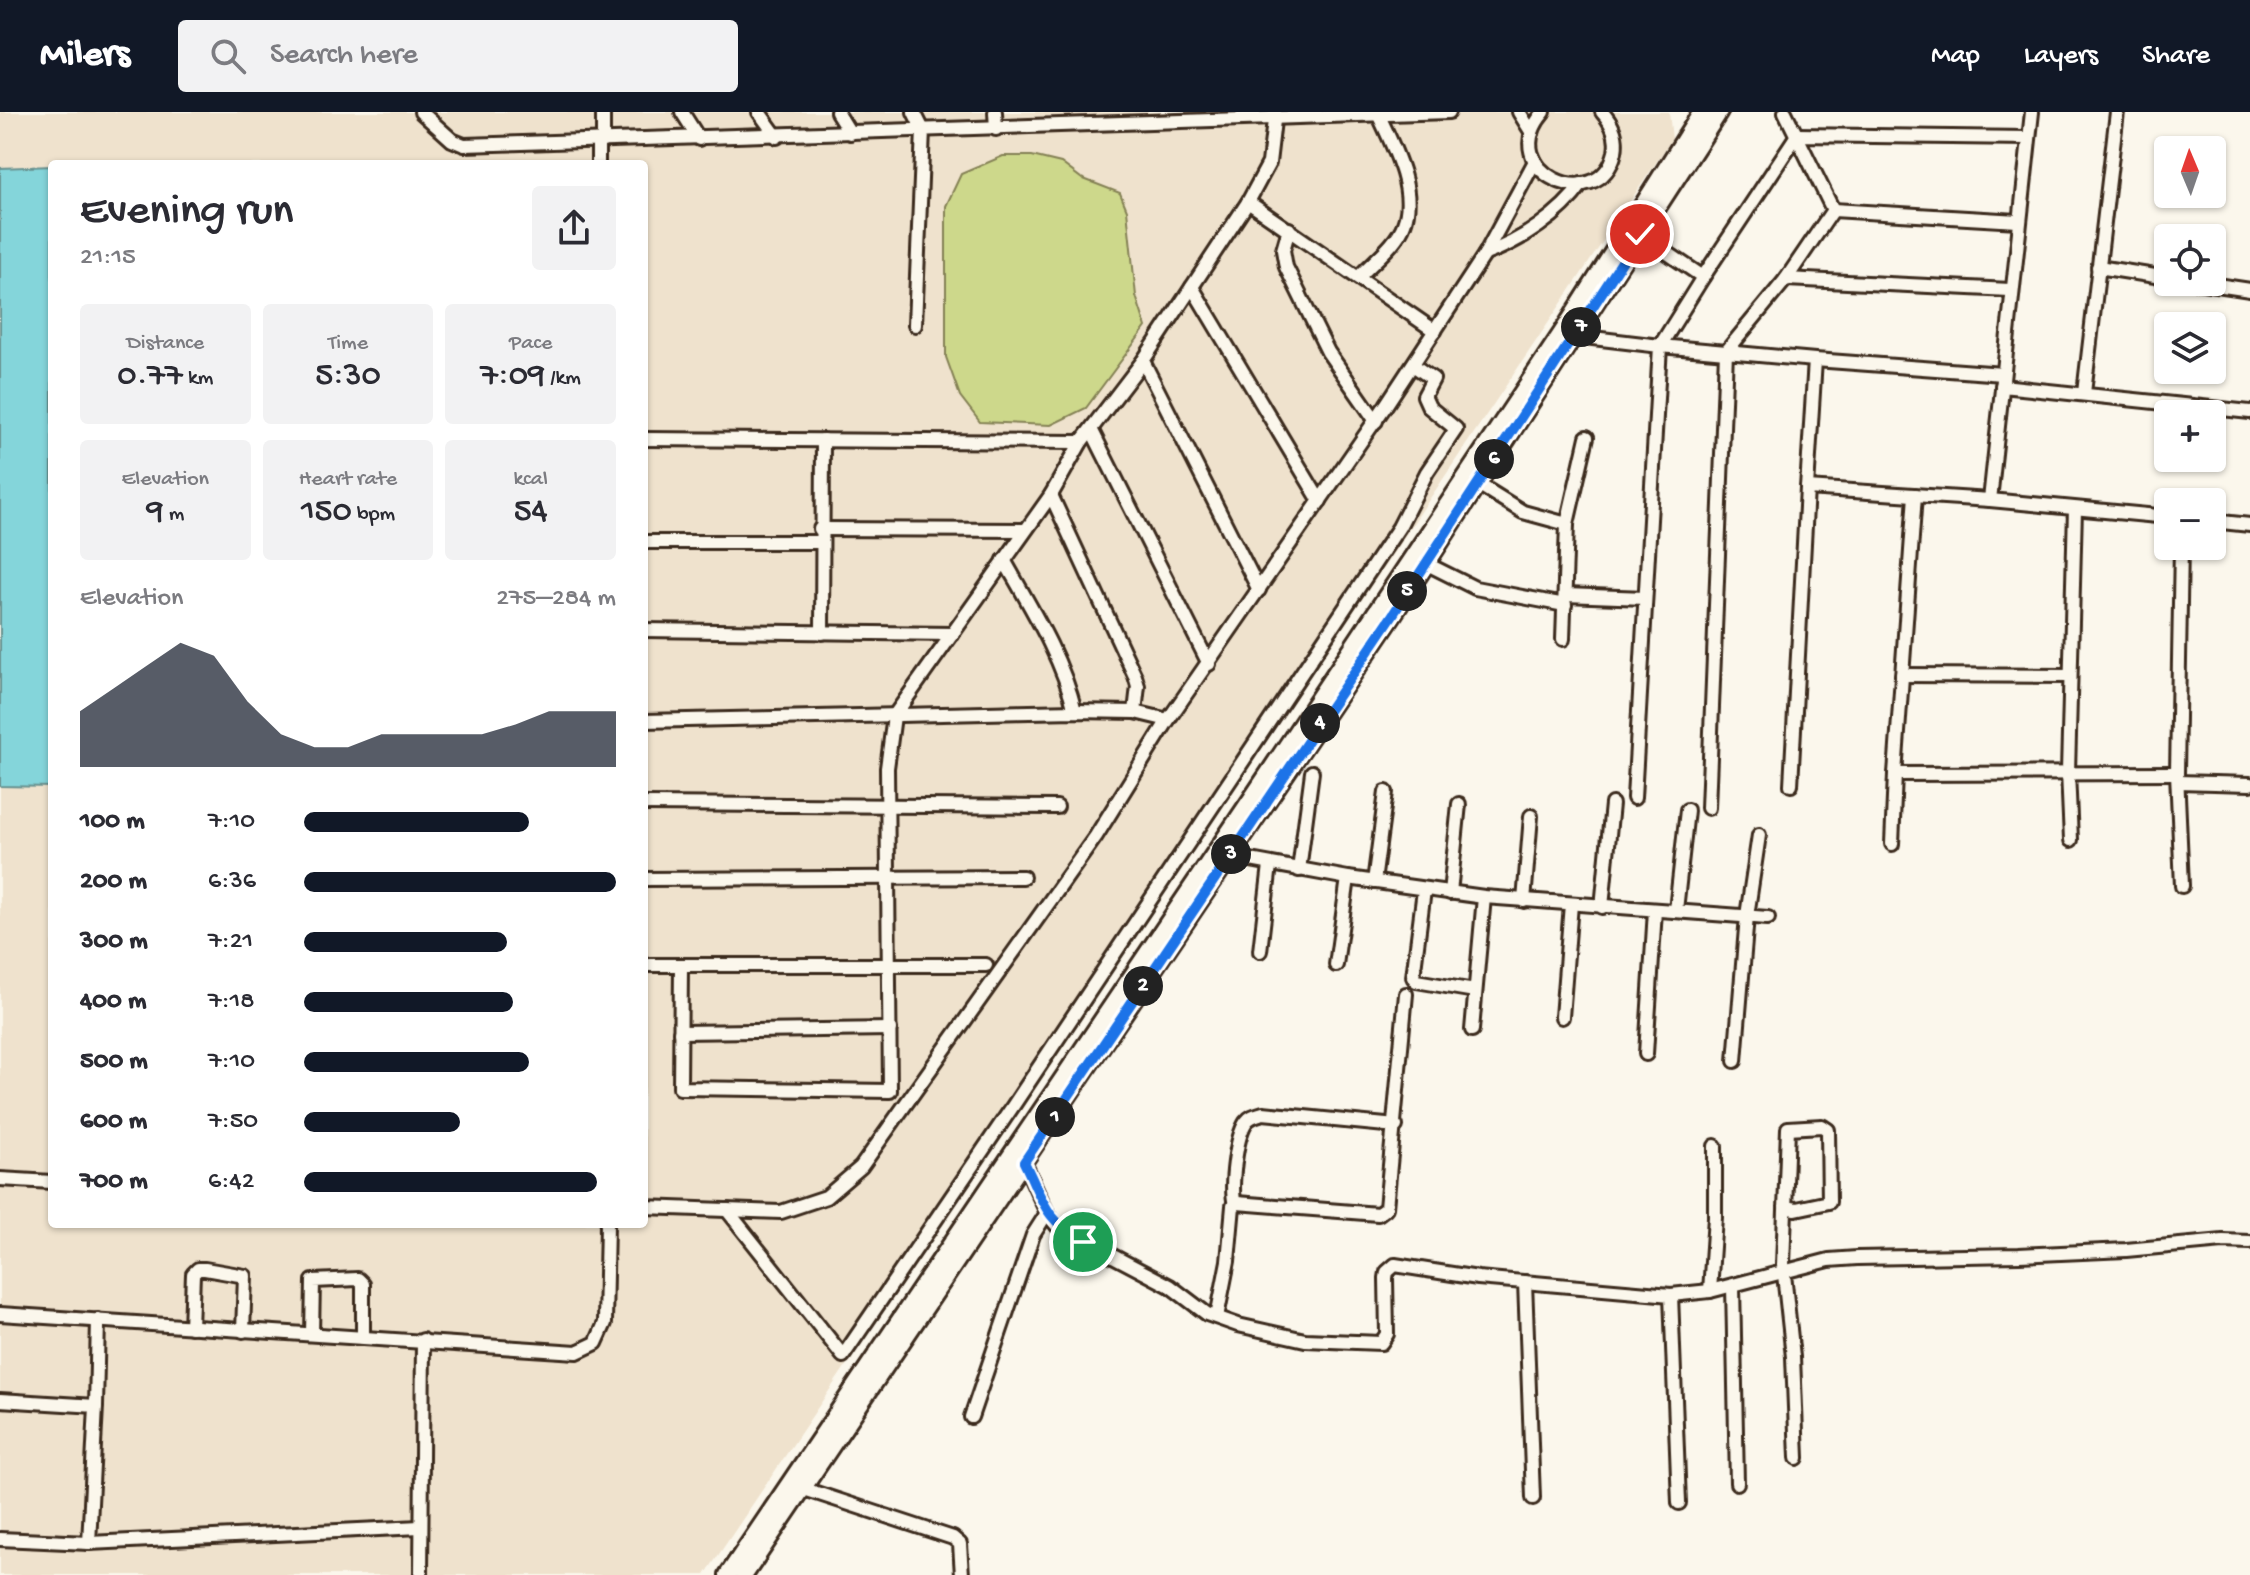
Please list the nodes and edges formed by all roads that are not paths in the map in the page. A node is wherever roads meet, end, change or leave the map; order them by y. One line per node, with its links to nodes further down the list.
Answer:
1 (421, 112): 31 (street)
2 (603, 112): 31 (street)
3 (682, 112): 30 (street)
4 (759, 112): 28 (street)
5 (837, 112): 25 (street)
6 (914, 112): 24 (street)
7 (995, 112): 23 (street)
8 (1061, 112): 22 (street)
9 (1449, 112): 17 (street)
10 (1519, 112): 26 (street)
11 (1544, 112): 26 (street)
12 (1702, 112): 39 (street)
13 (1719, 112): 39 (street)
14 (1785, 112): 27 (street)
15 (2032, 112): 29 (street)
16 (2117, 112): 41 (street)
17 (1414, 113): 21 (street)
18 (1606, 113): 34 (street)
19 (1206, 115): 20 (street); 22 (street)
20 (1275, 115): 21 (street); 35 (street)
21 (1379, 116): 43 (street)
22 (1062, 127): 23 (street)
23 (996, 129): 24 (street)
24 (923, 130): 25 (street); 50 (street)
25 (850, 133): 28 (street)
26 (1532, 133): 33 (street)
27 (1797, 135): 29 (street); 36 (street); 44 (street)
28 (777, 137): 30 (street)
29 (2028, 138): 37 (street)
30 (699, 139): 31 (street)
31 (601, 142): 32 (street)
32 (599, 160)
33 (1535, 161): 34 (street); 40 (street)
34 (1582, 184): 40 (street)
35 (1248, 202): 38 (street); 47 (street)
36 (1833, 210): 37 (street); 45 (street)
37 (2018, 221): 48 (street)
38 (1289, 229): 43 (street); 61 (street)
39 (1635, 231): 44 (street); 52 (street); 82 (street)
40 (1485, 254): 51 (street)
41 (2098, 267): 42 (street); 59 (street)
42 (2154, 276)
43 (1359, 277): 51 (street)
44 (1703, 277): 53 (street)
45 (1786, 279): 48 (street); 54 (street)
46 (2226, 286): 49 (street)
47 (1192, 287): 56 (street); 72 (street)
48 (2010, 290): 58 (street)
49 (2250, 290)
50 (915, 325)
51 (1435, 331): 57 (street)
52 (1576, 336): 53 (street); 67 (street)
53 (1660, 346): 54 (street); 85 (street)
54 (1726, 352): 55 (street); 112 (street)
55 (1815, 360): 58 (street); 68 (street)
56 (1143, 361): 62 (street); 84 (street)
57 (1413, 365): 61 (street); 159 (street)
58 (2003, 380): 59 (street); 71 (street)
59 (2084, 393): 60 (street)
60 (2250, 412)
61 (1376, 421): 72 (street)
62 (1092, 431): 66 (street); 91 (street)
63 (1587, 437): 76 (street)
64 (648, 439): 65 (street)
65 (823, 440): 66 (street); 79 (street)
66 (1081, 442): 69 (street)
67 (1478, 484): 76 (street); 82 (street)
68 (1807, 488): 70 (street); 104 (street)
69 (1051, 495): 78 (street); 95 (street)
70 (1915, 495): 71 (street); 92 (street)
71 (1990, 500): 73 (street)
72 (1320, 501): 84 (street)
73 (2075, 509): 74 (street); 93 (street)
74 (2154, 516)
75 (2226, 522): 77 (street)
76 (1567, 524): 86 (street)
77 (2250, 525)
78 (1024, 530): 79 (street); 81 (street)
79 (821, 535): 80 (street); 88 (street)
80 (648, 542)
81 (1004, 560): 89 (street); 94 (street)
82 (1419, 560): 86 (street); 118 (street)
83 (2181, 560): 102 (street)
84 (1259, 590): 91 (street)
85 (1645, 598): 86 (street); 106 (street)
86 (1565, 600): 90 (street)
87 (648, 630): 88 (street)
88 (822, 633): 89 (street)
89 (953, 634): 96 (street)
90 (1563, 639)
91 (1209, 664): 97 (street)
92 (1902, 675): 93 (street); 101 (street)
93 (2070, 676): 100 (street)
94 (1075, 711): 95 (street); 96 (street)
95 (1135, 712): 97 (street)
96 (894, 716): 98 (street); 108 (street)
97 (1168, 720): 159 (street)
98 (648, 721)
99 (1312, 772): 120 (street)
100 (2068, 772): 101 (street); 102 (street); 116 (street)
101 (1895, 774): 117 (street)
102 (2178, 778): 103 (street); 126 (street)
103 (2250, 784)
104 (1791, 785)
105 (1386, 792): 125 (street)
106 (1634, 798)
107 (648, 804): 108 (street)
108 (888, 804): 111 (street); 124 (street)
109 (1459, 804): 128 (street)
110 (1612, 804): 132 (street)
111 (1057, 807)
112 (1708, 808)
113 (1687, 810): 134 (street)
114 (1531, 816): 130 (street)
115 (1759, 835): 135 (street)
116 (2071, 840)
117 (1892, 844)
118 (1222, 855): 119 (street); 153 (street)
119 (1270, 865): 120 (street); 137 (street)
120 (1299, 870): 122 (street)
121 (1023, 877): 124 (street)
122 (1348, 878): 125 (street); 142 (street)
123 (648, 879): 124 (street)
124 (888, 880): 140 (street)
125 (1374, 882): 127 (street)
126 (2182, 886)
127 (1424, 890): 128 (street); 143 (street)
128 (1450, 893): 129 (street)
129 (1484, 897): 130 (street); 143 (street)
130 (1524, 901): 131 (street)
131 (1571, 904): 132 (street); 145 (street)
132 (1602, 907): 133 (street)
133 (1655, 910): 134 (street); 149 (street)
134 (1676, 910): 135 (street)
135 (1747, 916): 136 (street); 150 (street)
136 (1768, 918)
137 (1260, 951)
138 (648, 965): 139 (street)
139 (681, 965): 140 (street); 148 (street)
140 (890, 965): 141 (street); 146 (street)
141 (986, 965)
142 (1336, 965)
143 (1475, 991): 147 (street)
144 (1406, 994): 151 (street)
145 (1562, 1017)
146 (890, 1029): 148 (street); 148 (street)
147 (1472, 1030)
148 (680, 1032)
149 (1646, 1054)
150 (1735, 1061)
151 (1396, 1126): 156 (street); 156 (street)
152 (1715, 1146): 166 (street)
153 (1018, 1158): 160 (street); 181 (street)
154 (0, 1179): 155 (street)
155 (48, 1182)
156 (1235, 1205): 169 (street)
157 (648, 1207): 159 (street)
158 (1785, 1207): 158 (street); 163 (street)
159 (727, 1210)
160 (1047, 1213): 169 (street); 178 (street)
161 (607, 1228): 175 (street)
162 (2250, 1242): 163 (street)
163 (1785, 1273): 165 (street); 179 (street)
164 (1525, 1282): 167 (street); 169 (street); 182 (street)
165 (1733, 1286): 166 (street); 180 (street)
166 (1710, 1291): 167 (street)
167 (1671, 1295): 183 (street)
168 (0, 1314): 170 (street)
169 (1217, 1317)
170 (98, 1320): 171 (street); 177 (street)
171 (191, 1327): 172 (street); 172 (street)
172 (243, 1331): 173 (street)
173 (312, 1334): 174 (street); 174 (street)
174 (363, 1337): 175 (street)
175 (423, 1340): 184 (street)
176 (0, 1400): 177 (street)
177 (96, 1406): 186 (street)
178 (971, 1417)
179 (1797, 1458)
180 (1737, 1483)
181 (795, 1486): 188 (street); 189 (street); 190 (street)
182 (1533, 1498)
183 (1679, 1503)
184 (420, 1527): 186 (street); 187 (street)
185 (0, 1539): 186 (street)
186 (89, 1543)
187 (421, 1575)
188 (728, 1575)
189 (744, 1575)
190 (962, 1575)

